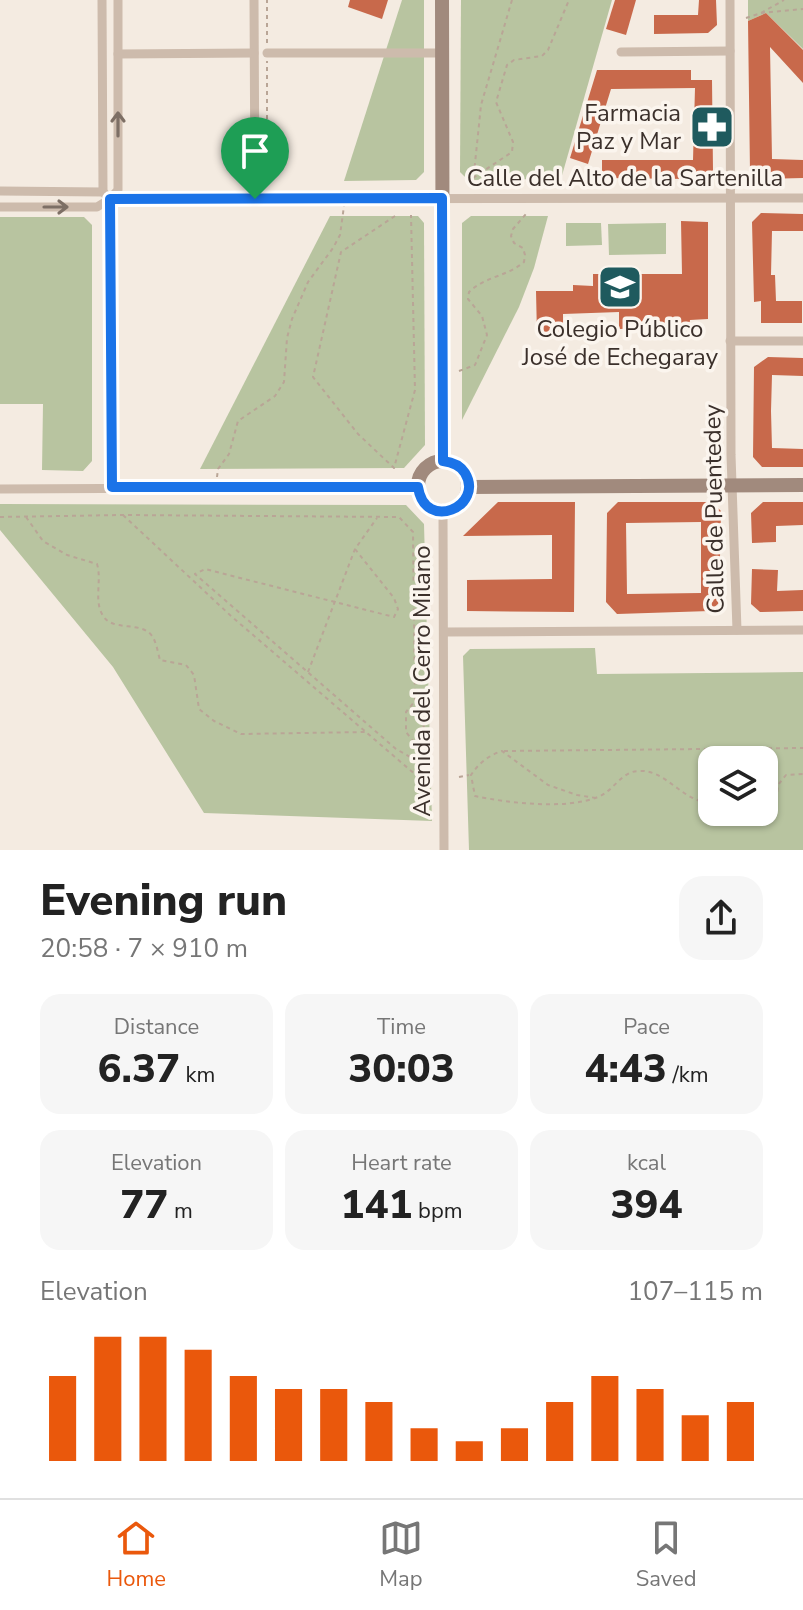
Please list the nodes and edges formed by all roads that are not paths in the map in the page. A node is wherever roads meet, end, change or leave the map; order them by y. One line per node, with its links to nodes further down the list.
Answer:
1 (102, 0): 13 (street)
2 (118, 0): 11 (street)
3 (254, 0): 8 (street)
4 (442, 0): 10 (main road)
5 (730, 0): 6 (street, Calle de Puentedey)
6 (730, 51): 7 (street); 15 (street, Calle de Puentedey)
7 (621, 52)
8 (254, 53): 11 (street); 17 (street)
9 (267, 53): 10 (street)
10 (442, 53): 14 (main road)
11 (118, 54): 13 (street, one-way to 11)
12 (0, 191): 13 (street, Calle del Alto de la Sartenilla)
13 (107, 195): 17 (street, Calle del Alto de la Sartenilla); 18 (street, Calle del Alto de la Sartenilla, one-way to 13); 24 (street)
14 (442, 198): 15 (street, Calle del Alto de la Sartenilla); 17 (street, Calle del Alto de la Sartenilla); 21 (main road)
15 (731, 198): 16 (street, Calle del Alto de la Sartenilla); 19 (street, Calle de Puentedey)
16 (803, 198)
17 (255, 199)
18 (0, 207)
19 (730, 341): 20 (street); 22 (street, Calle de Puentedey)
20 (803, 341)
21 (443, 461): 25 (main road); 26 (main road)
22 (732, 485): 23 (main road); 26 (main road); 29 (street, Calle de Puentedey)
23 (803, 485)
24 (112, 487): 25 (street); 27 (street)
25 (418, 487): 28 (main road)
26 (469, 487): 28 (main road)
27 (0, 489)
28 (443, 511): 31 (street, Avenida del Cerro Milano)
29 (737, 630): 30 (street); 31 (street)
30 (803, 630)
31 (444, 632): 32 (street, Avenida del Cerro Milano)
32 (444, 848)

